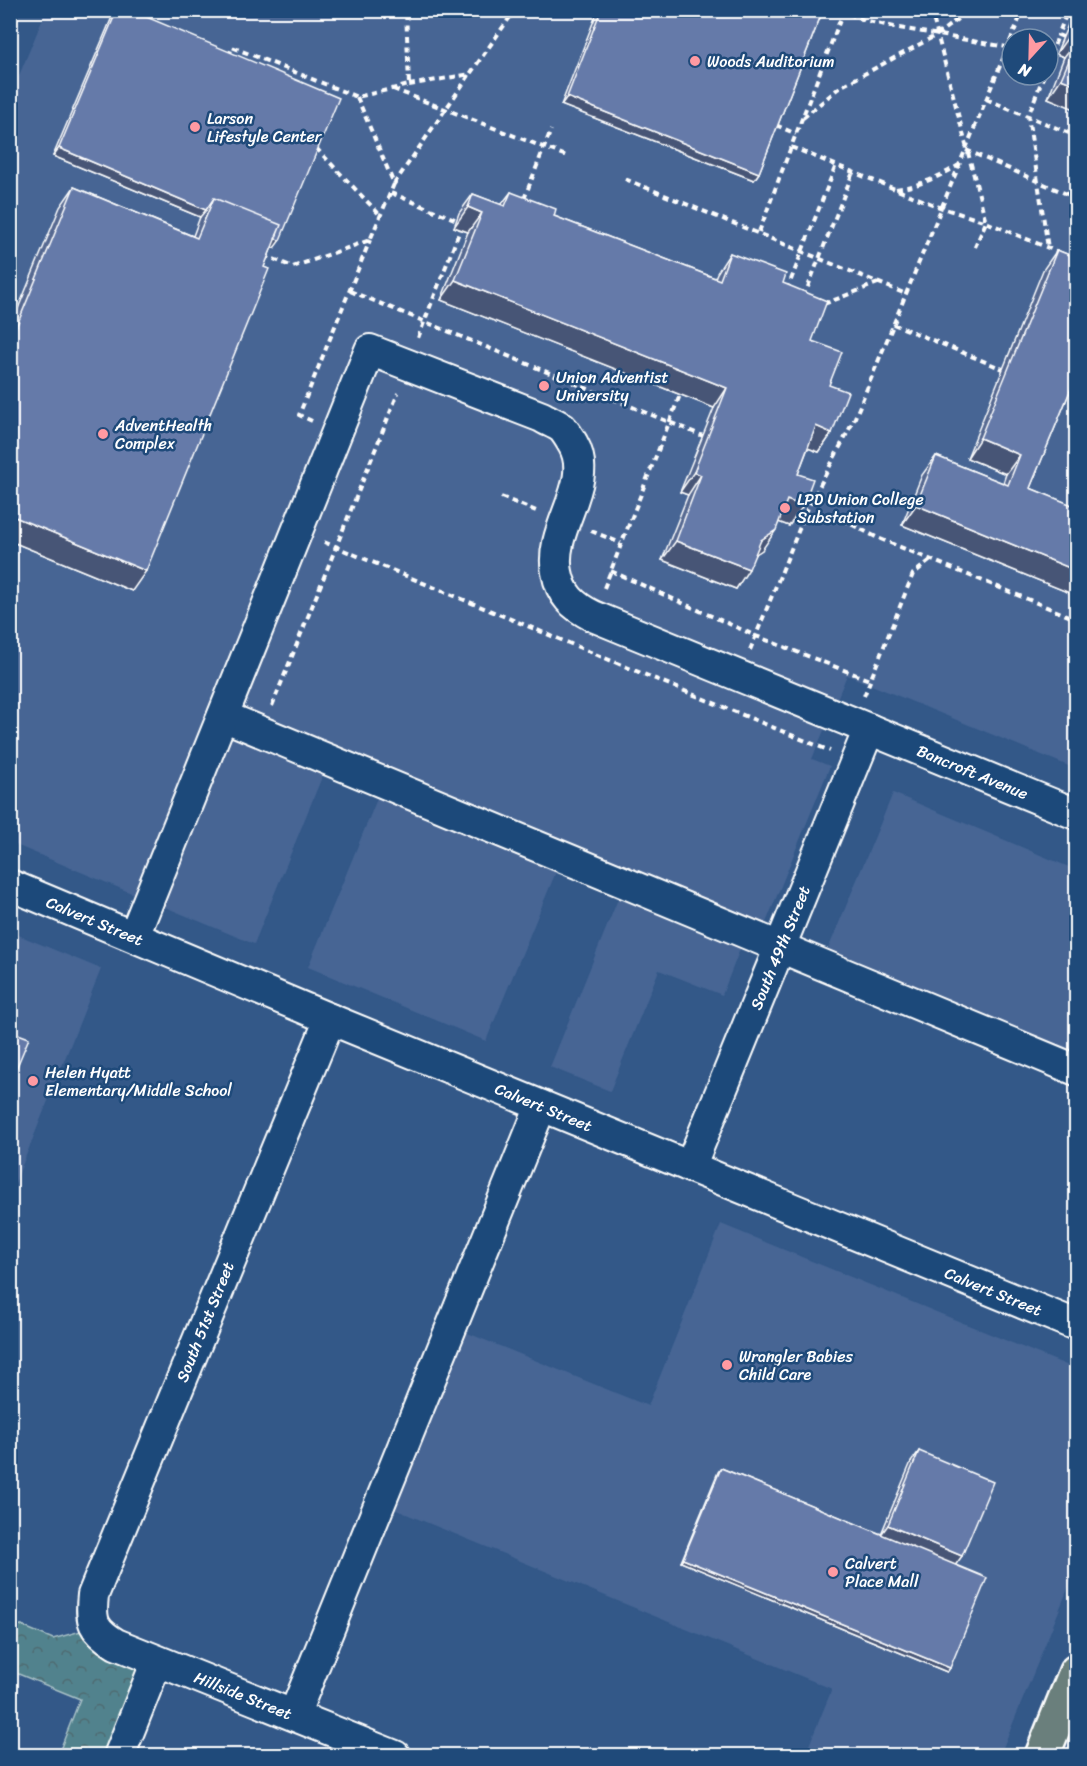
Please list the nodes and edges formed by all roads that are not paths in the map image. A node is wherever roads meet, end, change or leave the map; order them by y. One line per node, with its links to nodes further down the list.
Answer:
1 (223, 716): 2 (street, Bancroft Avenue); 5 (street); 6 (street)
2 (861, 725): 3 (street, Bancroft Avenue); 6 (street, South 49th Street)
3 (1077, 814)
4 (10, 885): 5 (street, Calvert Street)
5 (134, 936): 7 (street, Calvert Street)
6 (780, 947): 8 (street); 10 (street, South 49th Street)
7 (330, 1019): 9 (street, Calvert Street); 12 (street, South 51st Street)
8 (1077, 1070)
9 (541, 1106): 10 (street, Calvert Street); 15 (street)
10 (690, 1167): 11 (street, Calvert Street)
11 (1077, 1325)
12 (95, 1627): 13 (street, Hillside Street)
13 (157, 1661): 15 (street, Hillside Street); 16 (street)
14 (1077, 1672): 18 (main road)
15 (294, 1715): 17 (street, Hillside Street)
16 (119, 1755)
17 (395, 1755)
18 (1042, 1755)

